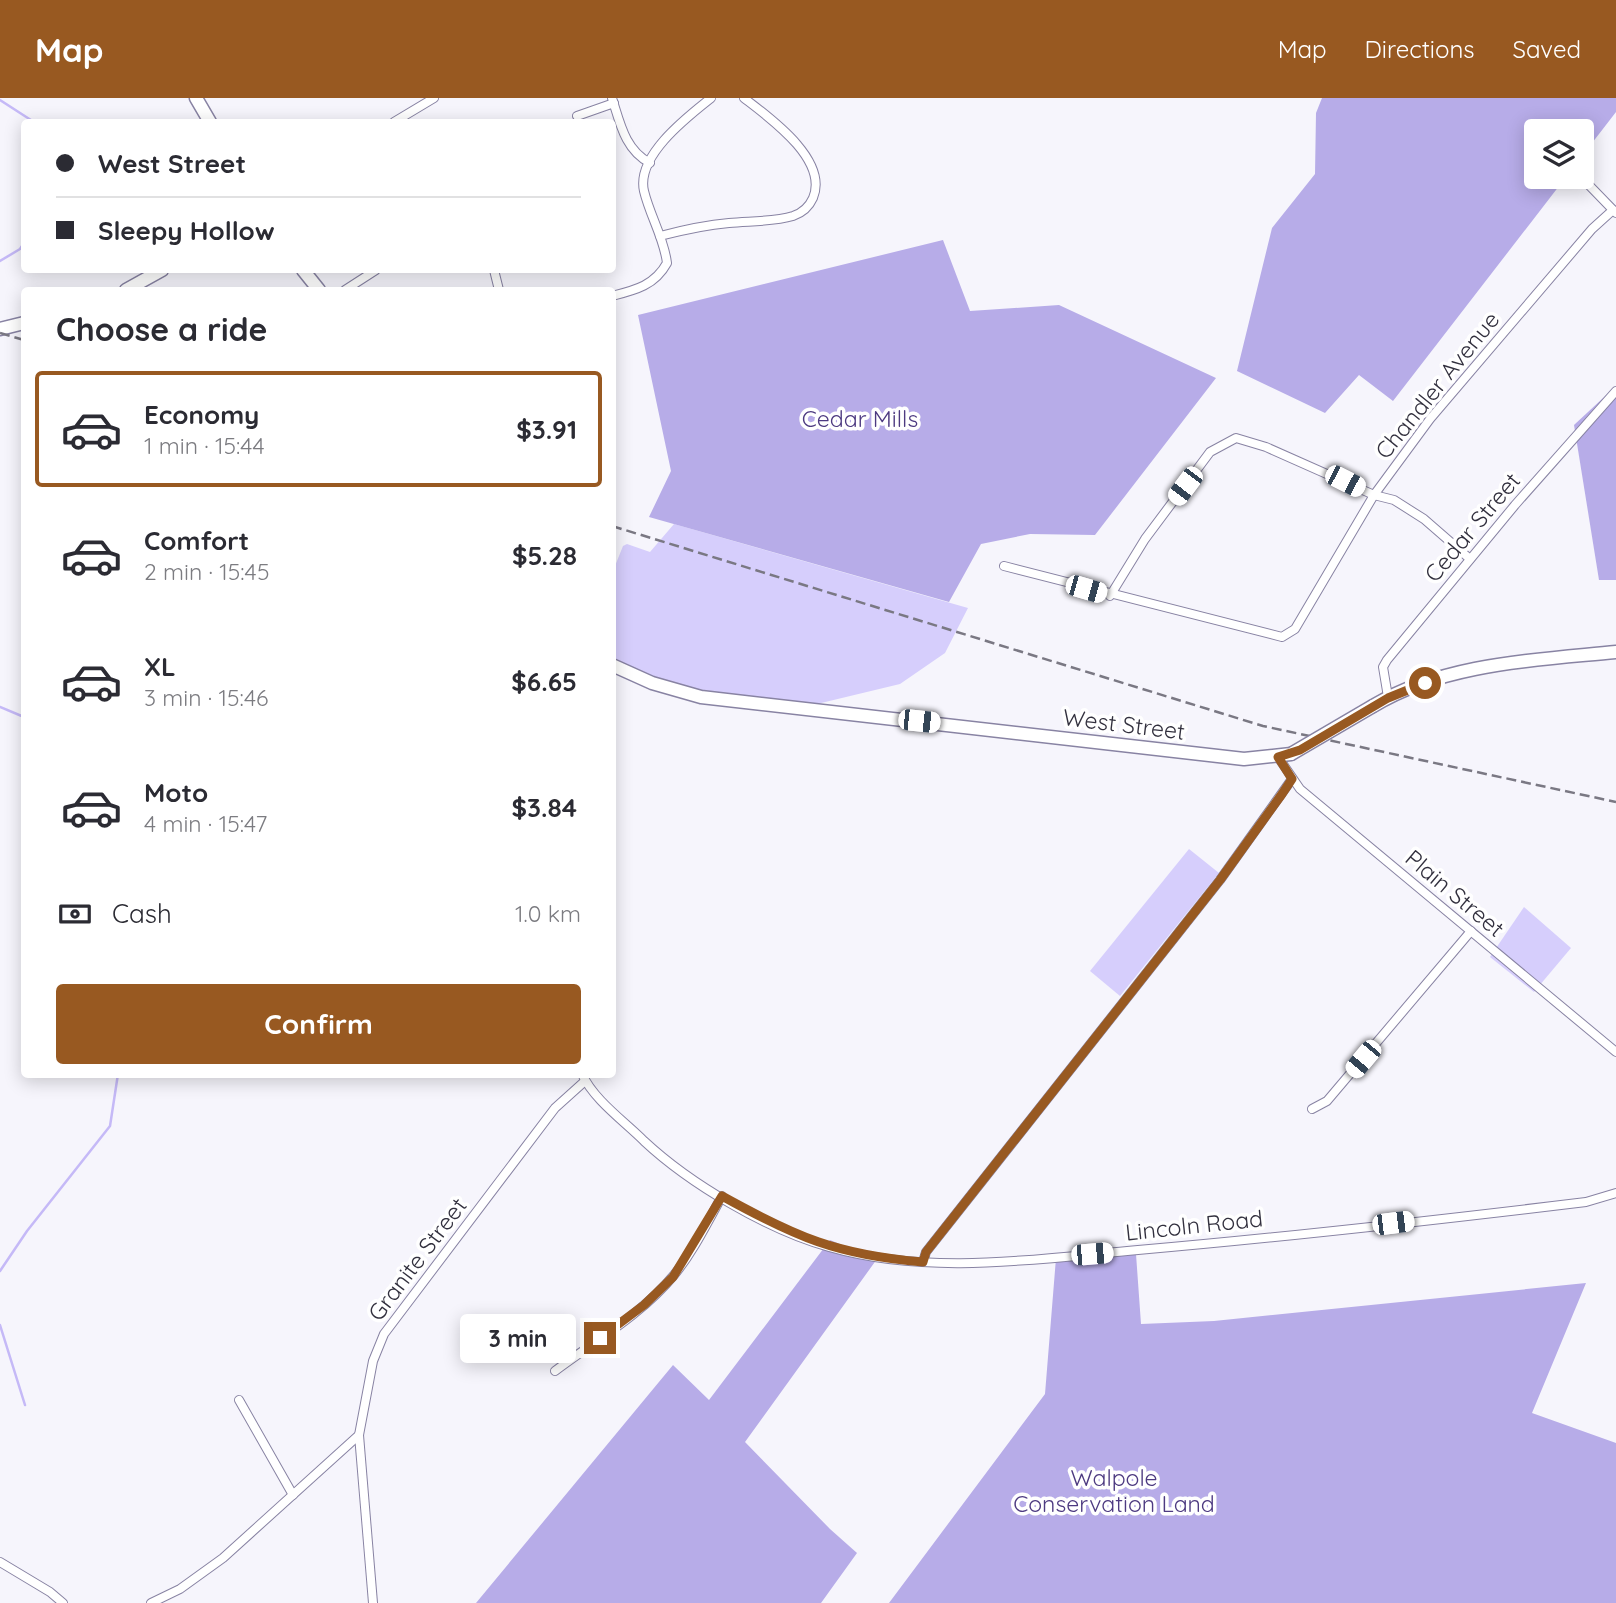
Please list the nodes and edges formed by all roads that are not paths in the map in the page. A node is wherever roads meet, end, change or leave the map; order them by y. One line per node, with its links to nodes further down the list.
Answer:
1 (196, 98): 7 (main road)
2 (434, 98): 8 (street)
3 (711, 98): 9 (street)
4 (744, 98): 12 (street)
5 (613, 101): 6 (street); 9 (street)
6 (577, 116)
7 (208, 119)
8 (399, 119)
9 (650, 163): 12 (street)
10 (1593, 189): 11 (street)
11 (1615, 212): 23 (street, Chandler Avenue)
12 (660, 236): 19 (street)
13 (156, 273): 16 (main road)
14 (305, 273): 17 (main road)
15 (371, 273): 18 (street)
16 (131, 287)
17 (317, 287)
18 (350, 287)
19 (616, 295)
20 (21, 324): 21 (main road)
21 (0, 329)
22 (1616, 391): 24 (street, Cedar Street)
23 (1374, 495): 24 (street); 26 (street, Chandler Avenue); 26 (street)
24 (1470, 559): 29 (street, Cedar Street)
25 (1003, 566): 26 (street, Chandler Avenue)
26 (1110, 596)
27 (1616, 652): 29 (main road, West Street)
28 (616, 670): 30 (main road, West Street)
29 (1388, 698): 30 (main road, West Street, bridge)
30 (1284, 755): 31 (street, Plain Street)
31 (1292, 779): 32 (street, Plain Street); 38 (street)
32 (1471, 931): 33 (street, Plain Street); 35 (street)
33 (1616, 1052)
34 (584, 1078): 37 (street, Lincoln Road); 41 (street, Granite Street)
35 (1312, 1109)
36 (1616, 1193): 38 (street, Lincoln Road)
37 (722, 1196): 38 (street, Lincoln Road); 39 (street)
38 (923, 1262)
39 (555, 1371)
40 (239, 1400): 42 (street)
41 (359, 1435): 42 (street); 46 (street, Granite Street)
42 (293, 1495): 45 (street)
43 (0, 1562): 44 (street)
44 (63, 1603)
45 (151, 1603)
46 (373, 1603)

